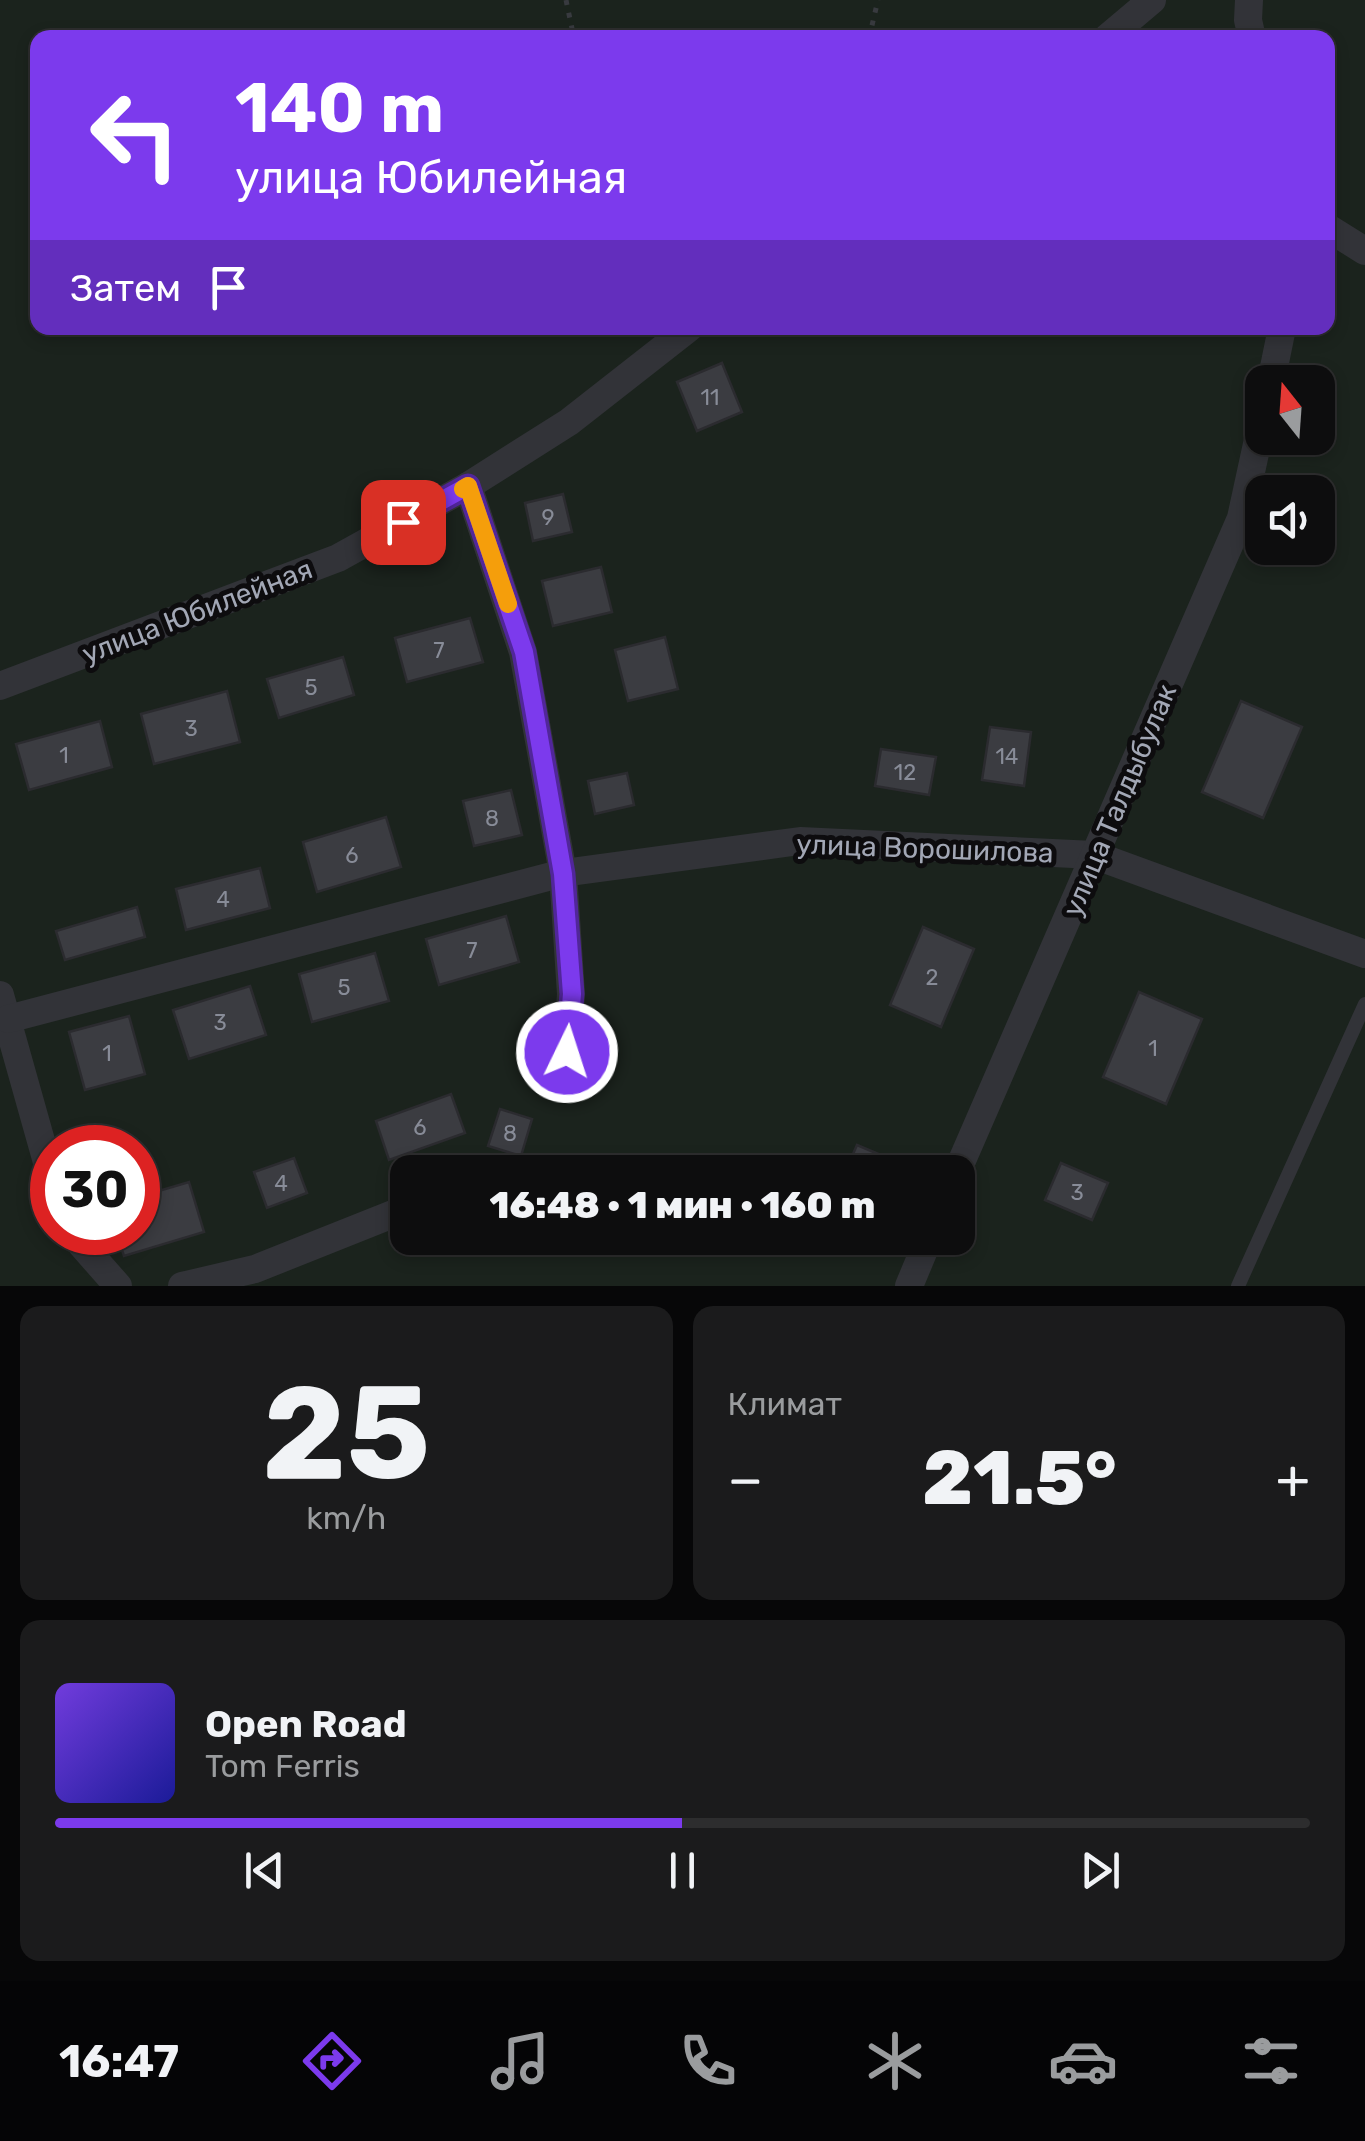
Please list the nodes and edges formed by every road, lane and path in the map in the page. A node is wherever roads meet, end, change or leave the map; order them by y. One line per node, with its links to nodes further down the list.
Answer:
1 (566, 0): 5 (path)
2 (878, 0): 6 (path)
3 (1152, 0): 7 (street)
4 (1249, 0): 8 (street)
5 (572, 30)
6 (871, 30)
7 (1117, 30)
8 (1250, 30)
9 (1335, 232): 10 (street)
10 (1365, 251)
11 (679, 335): 15 (street, улица Юбилейная)
12 (1281, 335): 13 (street)
13 (1274, 365)
14 (1255, 455): 17 (street, улица Талдыбулак)
15 (468, 486): 16 (street, улица Юбилейная); 18 (street)
16 (0, 686)
17 (1094, 855): 18 (street, улица Ворошилова); 19 (street, улица Ворошилова); 24 (street, улица Талдыбулак)
18 (563, 874): 21 (street, улица Ворошилова); 22 (street)
19 (1365, 954)
20 (1365, 1004): 32 (lane)
21 (4, 1007): 23 (street)
22 (567, 1052)
23 (37, 1125)
24 (964, 1155)
25 (390, 1216): 28 (street)
26 (91, 1255): 29 (street)
27 (922, 1255): 31 (street)
28 (257, 1277): 30 (street)
29 (118, 1286)
30 (182, 1286)
31 (909, 1286)
32 (1238, 1286)

